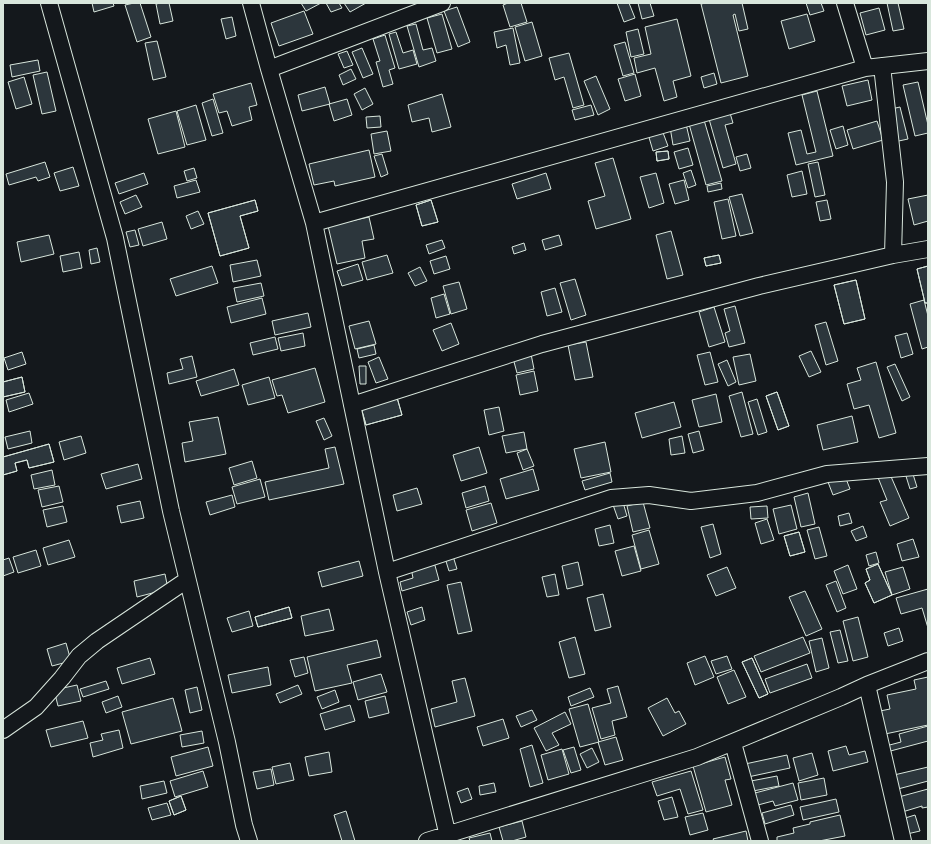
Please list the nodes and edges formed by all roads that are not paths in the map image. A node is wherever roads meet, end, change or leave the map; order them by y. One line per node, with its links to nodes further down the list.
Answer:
1 (49, 3): 15 (street)
2 (251, 3): 8 (street)
3 (442, 3): 8 (street)
4 (845, 3): 7 (street)
5 (928, 61): 6 (street)
6 (882, 66): 7 (street); 11 (street)
7 (865, 68): 9 (street)
8 (268, 69): 9 (street)
9 (314, 223): 12 (street)
10 (928, 249): 11 (street)
11 (893, 255): 12 (street)
12 (352, 405): 14 (street)
13 (927, 469): 14 (street)
14 (387, 572): 20 (street)
15 (187, 580): 18 (street); 21 (street)
16 (928, 660): 17 (street)
17 (867, 685): 19 (street); 24 (street)
18 (3, 730)
19 (733, 742): 20 (street); 23 (street)
20 (448, 838): 22 (street)
21 (249, 841)
22 (427, 841)
23 (760, 841)
24 (903, 841)

